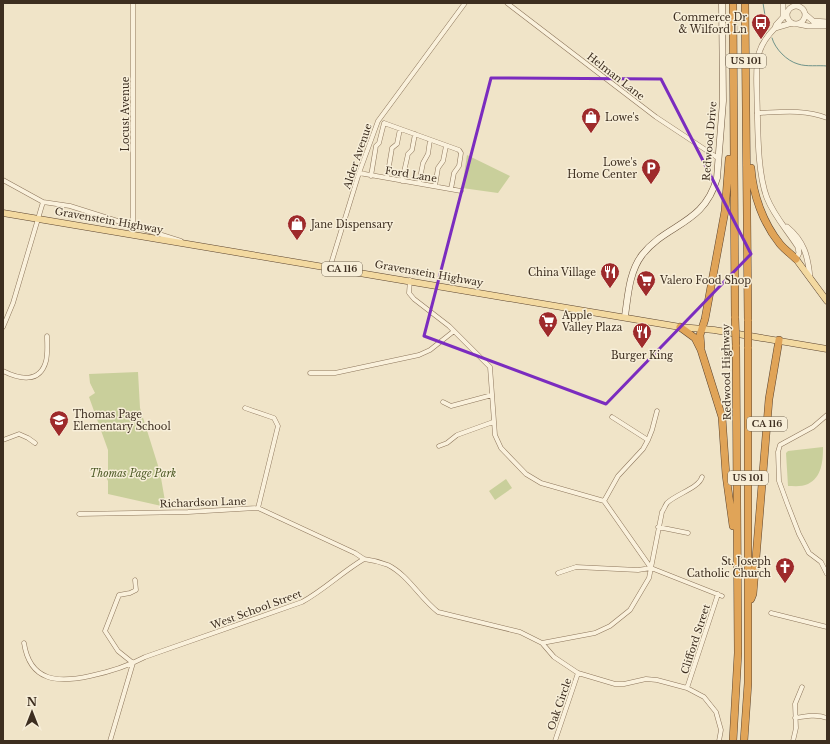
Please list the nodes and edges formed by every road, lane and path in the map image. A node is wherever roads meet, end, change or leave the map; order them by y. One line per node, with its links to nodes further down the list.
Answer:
1 (133, 3): 39 (street, Locust Avenue)
2 (465, 3): 26 (street, Alder Avenue)
3 (507, 3): 25 (street, Helman Lane)
4 (722, 3): 25 (main road, Redwood Drive)
5 (733, 3): 18 (highway, Redwood Highway / US 101)
6 (745, 3): 20 (highway, US 101)
7 (783, 3): 12 (street)
8 (788, 3): 10 (street)
9 (797, 5): 10 (street); 11 (street)
10 (788, 11): 12 (street); 14 (street)
11 (805, 14): 13 (street); 14 (street)
12 (783, 18): 16 (street)
13 (827, 22)
14 (795, 24): 15 (street); 16 (street)
15 (827, 26)
16 (775, 28): 17 (street)
17 (757, 113): 19 (street); 38 (street)
18 (733, 115): 49 (highway); 74 (highway, Redwood Highway / US 101, bridge)
19 (827, 118)
20 (746, 119): 41 (highway); 80 (highway, US 101, bridge)
21 (400, 129): 22 (street); 27 (street); 28 (street)
22 (415, 134): 23 (street); 30 (street)
23 (430, 140): 24 (street); 31 (street)
24 (446, 146): 32 (street); 33 (street)
25 (718, 158): 46 (main road, Redwood Drive)
26 (359, 172): 27 (street, Ford Lane); 42 (street, Alder Avenue)
27 (371, 176): 28 (street, Ford Lane)
28 (387, 178): 30 (street, Ford Lane)
29 (3, 180): 35 (street)
30 (402, 181): 31 (street, Ford Lane)
31 (419, 183): 32 (street, Ford Lane)
32 (435, 186): 33 (street, Ford Lane)
33 (451, 189): 34 (street, Ford Lane)
34 (461, 190)
35 (43, 202): 37 (street); 39 (street)
36 (3, 213): 37 (main road, Gravenstein Highway / CA 116)
37 (38, 219): 40 (main road, Gravenstein Highway / CA 116); 47 (street)
38 (782, 223): 41 (street); 43 (street)
39 (133, 225): 40 (street)
40 (200, 246): 42 (main road, Gravenstein Highway / CA 116)
41 (796, 259): 43 (main road)
42 (330, 267): 44 (main road, Gravenstein Highway / CA 116)
43 (810, 279): 45 (main road)
44 (410, 280): 46 (main road, Gravenstein Highway / CA 116); 50 (street)
45 (827, 301)
46 (625, 316): 48 (main road, Gravenstein Highway / CA 116)
47 (3, 326)
48 (680, 326): 49 (main road, Gravenstein Highway / CA 116); 54 (highway, CA 116)
49 (702, 328): 52 (main road, Gravenstein Highway / CA 116); 54 (highway)
50 (454, 330): 56 (street); 57 (street)
51 (47, 336): 55 (street)
52 (780, 340): 53 (main road, Gravenstein Highway); 80 (highway, CA 116)
53 (827, 349)
54 (701, 350): 74 (highway, CA 116)
55 (3, 371)
56 (310, 373)
57 (492, 395): 58 (street); 63 (street)
58 (443, 402)
59 (245, 408): 70 (street)
60 (657, 411): 65 (street)
61 (827, 415): 78 (street)
62 (612, 417): 65 (street)
63 (493, 422): 67 (street); 69 (street)
64 (3, 440): 66 (street)
65 (648, 440): 69 (street)
66 (35, 443)
67 (439, 446)
68 (702, 477): 72 (street)
69 (604, 501): 76 (street)
70 (258, 508): 71 (street, Richardson Lane); 75 (street, Richardson Lane)
71 (79, 514)
72 (658, 527): 73 (street); 76 (street)
73 (688, 533)
74 (738, 555): 94 (highway, Redwood Highway / US 101)
75 (364, 559): 84 (street); 85 (street, West School Street)
76 (651, 568): 77 (street); 84 (street); 88 (street, Clifford Street)
77 (558, 573)
78 (827, 574)
79 (135, 580): 85 (street)
80 (748, 609): 95 (highway, US 101)
81 (771, 613): 82 (street)
82 (827, 627)
83 (24, 643): 85 (street, West School Street)
84 (542, 643): 86 (street)
85 (133, 664): 91 (street)
86 (578, 673): 88 (street); 92 (street, Oak Circle)
87 (802, 687): 89 (street)
88 (687, 688): 93 (street)
89 (796, 718): 90 (street); 96 (street)
90 (827, 718)
91 (110, 741)
92 (555, 741)
93 (719, 741)
94 (734, 741)
95 (744, 741)
96 (793, 741)

